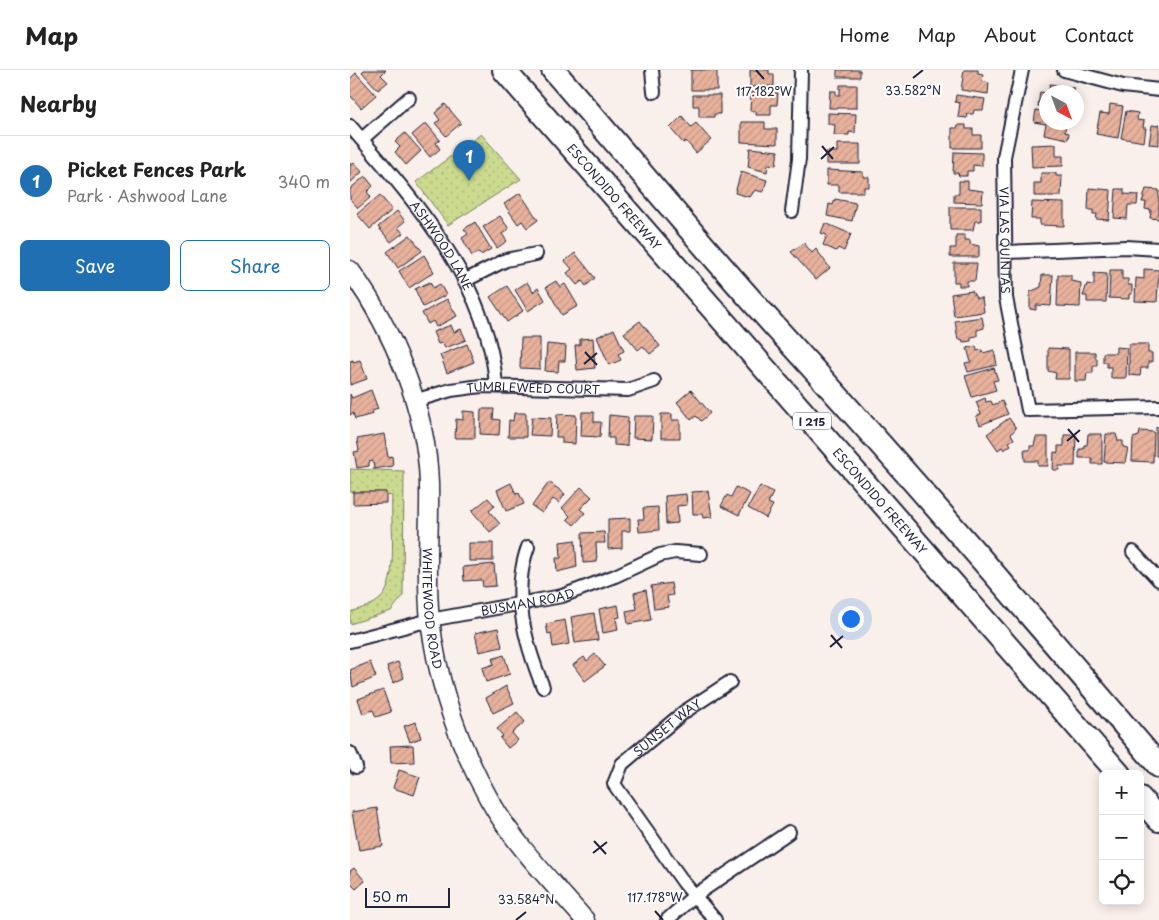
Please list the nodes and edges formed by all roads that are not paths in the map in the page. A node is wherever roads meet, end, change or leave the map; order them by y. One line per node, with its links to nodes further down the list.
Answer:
1 (504, 70): 34 (highway, ESCONDIDO FREEWAY / I 215)
2 (554, 70): 32 (highway, I 215)
3 (652, 70): 8 (street)
4 (801, 70): 12 (street)
5 (1022, 70): 14 (street, VIA LAS QUINTAS)
6 (1064, 70): 7 (street)
7 (1159, 90)
8 (654, 92)
9 (409, 98): 11 (street)
10 (350, 126): 11 (street, ASHWOOD LANE)
11 (362, 139): 17 (street, ASHWOOD LANE)
12 (792, 212)
13 (1159, 249): 14 (street)
14 (1007, 252): 21 (street, VIA LAS QUINTAS)
15 (536, 254): 17 (street)
16 (350, 270): 20 (main road, WHITEWOOD ROAD)
17 (464, 281): 19 (street, ASHWOOD LANE)
18 (654, 381): 19 (street, TUMBLEWEED COURT)
19 (496, 385): 20 (street, TUMBLEWEED COURT)
20 (414, 401): 27 (main road, WHITEWOOD ROAD)
21 (1159, 407)
22 (528, 547): 26 (street)
23 (1133, 552): 25 (street)
24 (701, 554): 26 (street, BUSMAN ROAD)
25 (1159, 580)
26 (520, 604): 27 (street, BUSMAN ROAD); 30 (street)
27 (430, 620): 28 (street, BUSMAN ROAD); 39 (main road, WHITEWOOD ROAD)
28 (350, 641)
29 (730, 682): 38 (street, SUNSET WAY)
30 (543, 687)
31 (350, 753): 33 (street)
32 (1159, 766)
33 (356, 768)
34 (1116, 770)
35 (1144, 803): 36 (highway)
36 (1159, 820)
37 (789, 832): 38 (street)
38 (694, 896): 40 (street); 41 (street)
39 (585, 920)
40 (667, 920)
41 (715, 920)

